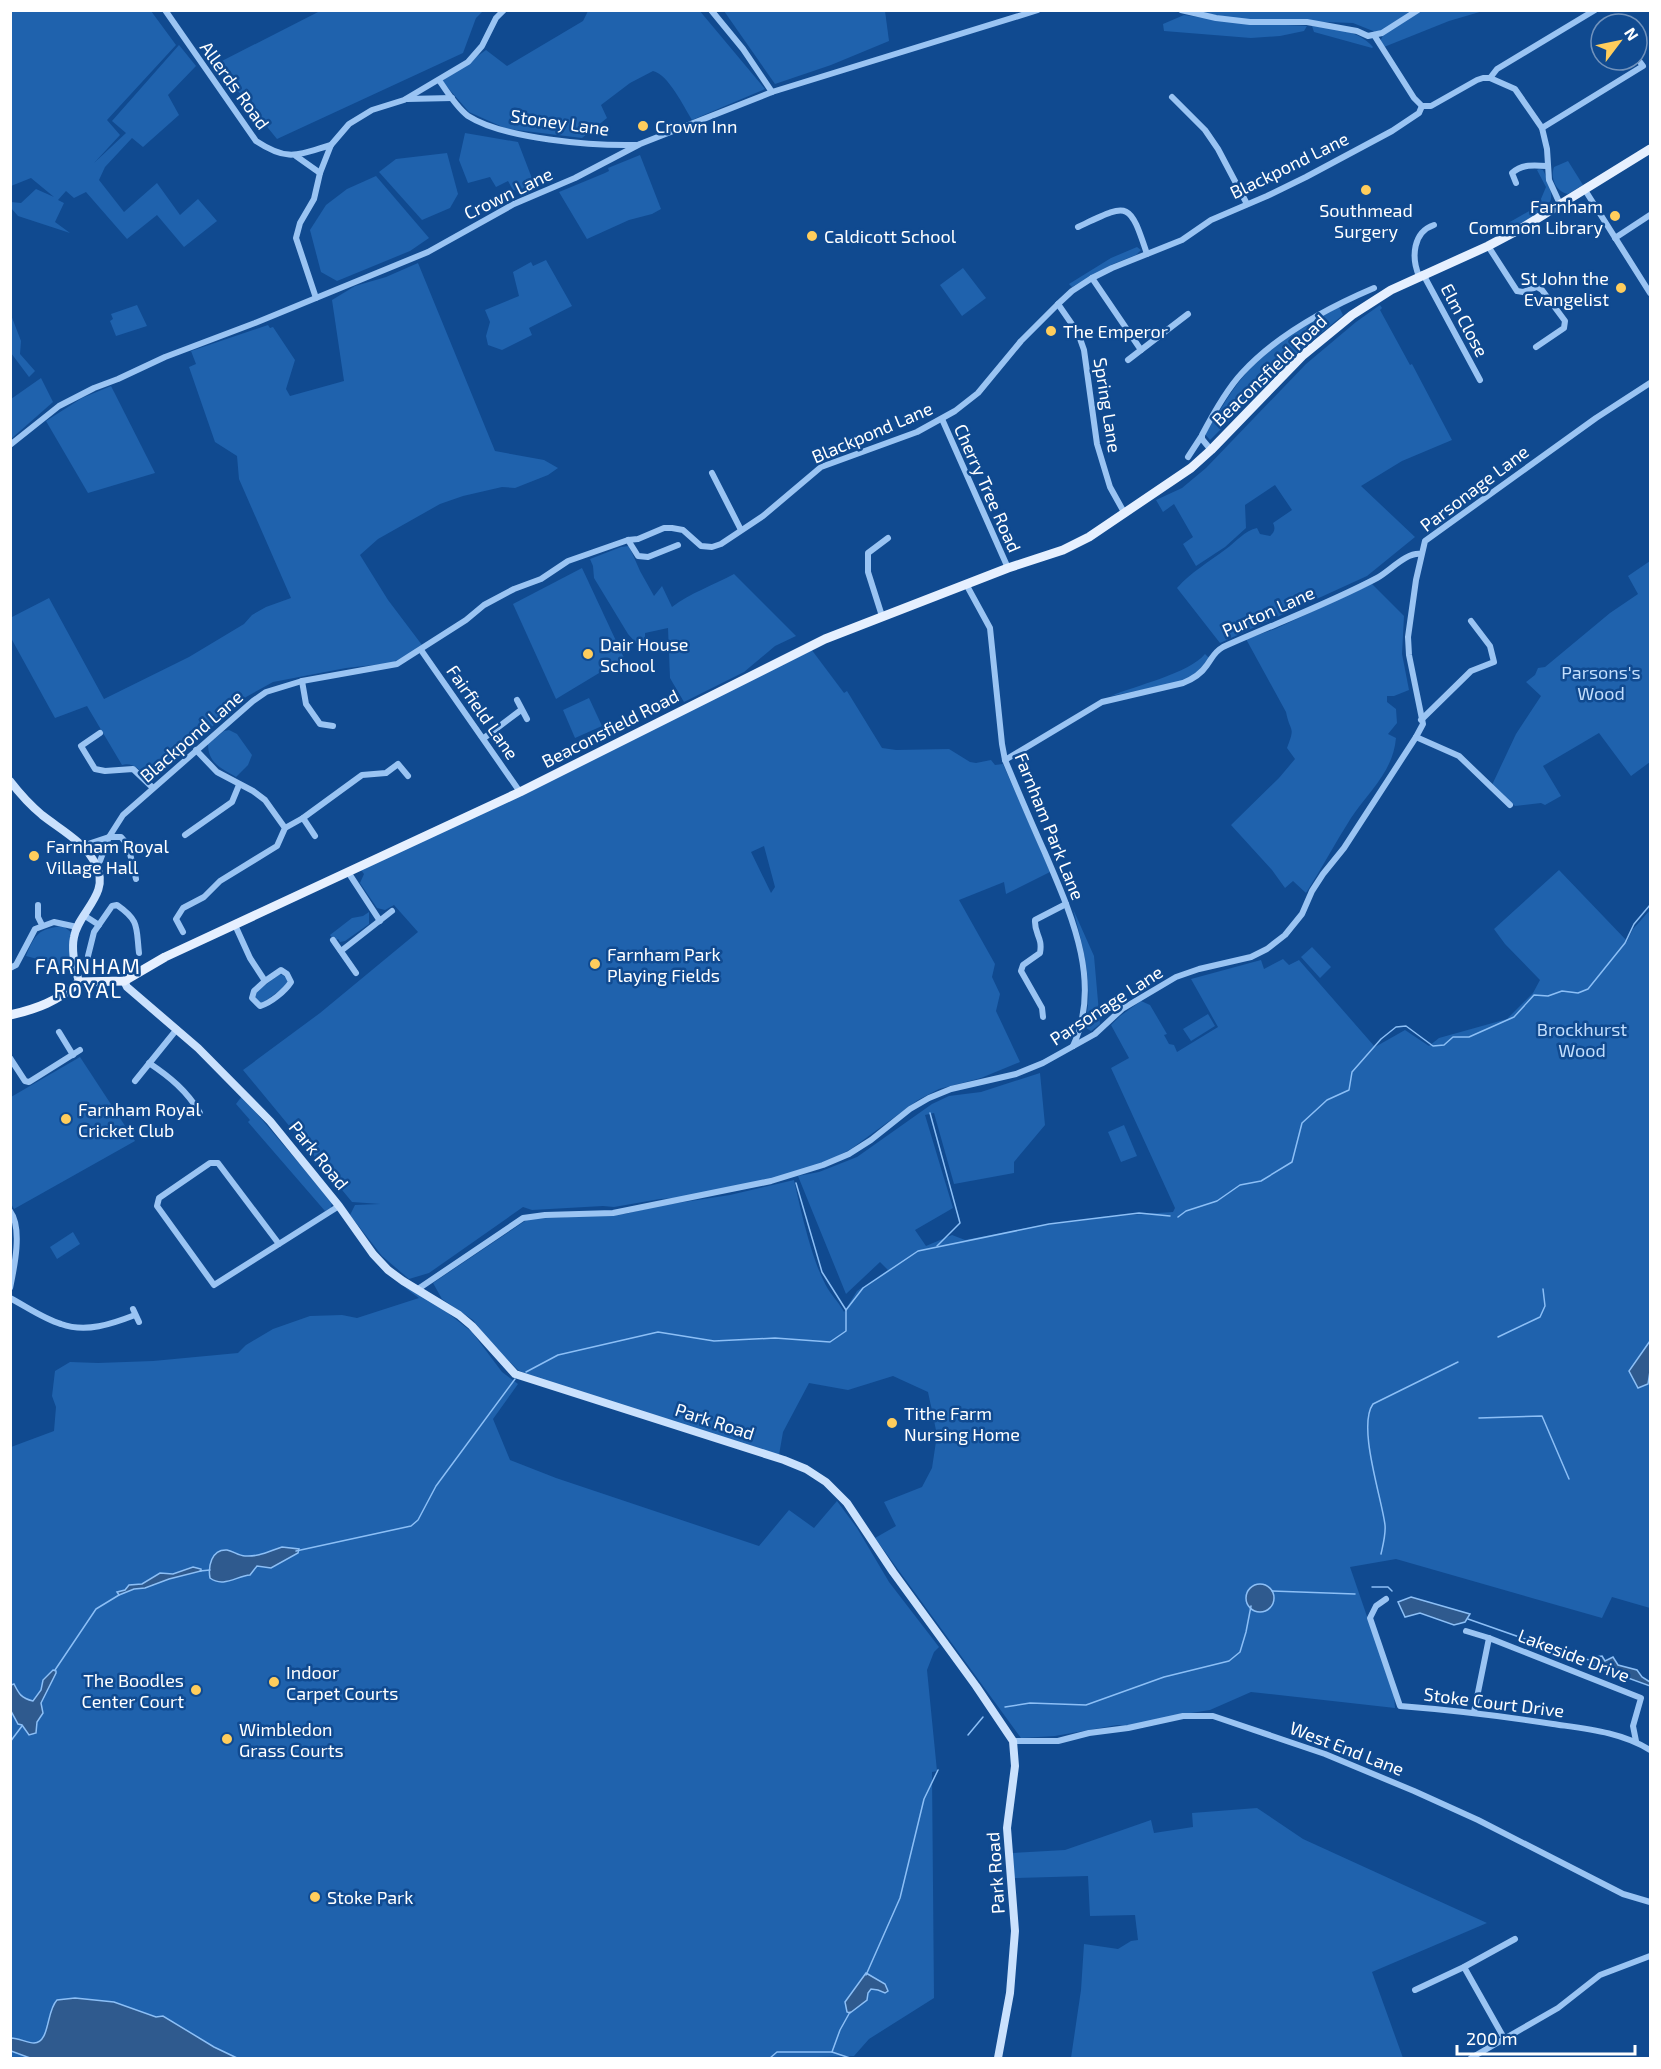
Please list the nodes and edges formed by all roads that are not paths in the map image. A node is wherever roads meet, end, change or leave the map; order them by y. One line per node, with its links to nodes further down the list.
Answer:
1 (165, 10): 21 (street, Allerds Road)
2 (504, 10): 11 (street)
3 (711, 10): 12 (street)
4 (1038, 10): 12 (street, Crown Lane)
5 (1181, 10): 8 (street)
6 (1418, 10): 8 (street)
7 (1595, 10): 10 (street)
8 (1374, 35): 16 (street)
9 (1633, 72): 17 (street)
10 (1490, 78): 16 (street); 17 (street)
11 (439, 80): 14 (street, Stoney Lane); 15 (street)
12 (772, 92): 18 (street, Crown Lane)
13 (1172, 97): 26 (street)
14 (452, 98): 15 (street); 18 (street, Stoney Lane)
15 (404, 100): 19 (street)
16 (1422, 106): 26 (street, Blackpond Lane)
17 (1542, 128): 22 (street)
18 (640, 144): 38 (street, Crown Lane)
19 (331, 145): 21 (street); 23 (street)
20 (1650, 149): 25 (main road, Beaconsfield Road)
21 (296, 156): 23 (street, Allerds Road)
22 (1547, 166): 24 (street); 27 (street)
23 (320, 173): 38 (street)
24 (1516, 183)
25 (1585, 190): 27 (main road, Beaconsfield Road); 31 (street)
26 (1247, 204): 33 (street, Blackpond Lane)
27 (1560, 204): 32 (main road, Beaconsfield Road)
28 (1650, 215): 31 (street)
29 (1434, 225): 34 (street)
30 (1078, 227): 33 (street)
31 (1615, 238): 37 (street)
32 (1488, 246): 34 (main road, Beaconsfield Road); 43 (street)
33 (1147, 255): 35 (street, Blackpond Lane)
34 (1421, 275): 42 (main road, Beaconsfield Road); 46 (street, Elm Close)
35 (1092, 278): 40 (street, Blackpond Lane); 44 (street)
36 (1374, 288): 39 (street, Beaconsfield Road)
37 (1650, 293)
38 (316, 298): 50 (street, Crown Lane)
39 (1345, 302): 42 (street, Beaconsfield Road); 49 (street, Beaconsfield Road)
40 (1058, 304): 48 (street, Blackpond Lane); 54 (street, Spring Lane)
41 (1188, 314): 44 (street)
42 (1352, 315): 51 (main road, Beaconsfield Road)
43 (1536, 347)
44 (1142, 350): 45 (street)
45 (1128, 360)
46 (1480, 380)
47 (1650, 383): 59 (street, Parsonage Lane)
48 (942, 419): 55 (street, Blackpond Lane); 60 (street, Cherry Tree Road)
49 (1201, 437): 51 (street, Beaconsfield Road); 52 (street)
50 (10, 445)
51 (1211, 450): 54 (main road, Beaconsfield Road)
52 (1188, 457)
53 (712, 473): 55 (street)
54 (1125, 514): 60 (main road, Beaconsfield Road)
55 (741, 530): 57 (street, Blackpond Lane)
56 (888, 538): 62 (street)
57 (628, 540): 58 (street); 64 (street, Blackpond Lane)
58 (678, 545)
59 (1421, 554): 69 (street, Parsonage Lane); 75 (street, Purton Lane)
60 (1008, 568): 61 (main road, Beaconsfield Road)
61 (966, 584): 62 (main road, Beaconsfield Road); 75 (street, Farnham Park Lane)
62 (882, 616): 80 (main road, Beaconsfield Road)
63 (1471, 621): 69 (street)
64 (421, 650): 65 (street, Blackpond Lane); 73 (street, Fairfield Lane)
65 (302, 681): 70 (street); 74 (street, Blackpond Lane)
66 (517, 700): 67 (street)
67 (521, 710): 68 (street); 73 (street)
68 (527, 718)
69 (1421, 720): 72 (street, Parsonage Lane)
70 (333, 726)
71 (100, 733): 79 (street)
72 (1416, 737): 81 (street); 116 (street, Parsonage Lane)
73 (484, 738): 80 (street, Fairfield Lane)
74 (196, 750): 78 (street); 79 (street, Blackpond Lane)
75 (1005, 760): 91 (street, Farnham Park Lane)
76 (408, 776): 82 (street)
77 (10, 781): 87 (main road)
78 (239, 785): 83 (street); 84 (street)
79 (153, 788): 86 (street, Blackpond Lane)
80 (520, 792): 89 (main road, Beaconsfield Road)
81 (1510, 805)
82 (303, 818): 83 (street); 85 (street)
83 (285, 828): 100 (street)
84 (185, 835)
85 (315, 836)
86 (109, 837): 87 (street); 88 (street, Blackpond Lane); 90 (street)
87 (82, 846): 88 (main road)
88 (96, 865): 94 (main road)
89 (348, 872): 95 (street); 97 (main road, Beaconsfield Road)
90 (136, 879)
91 (1066, 903): 110 (street); 116 (street, Farnham Park Lane)
92 (38, 905): 98 (street)
93 (392, 911): 95 (street)
94 (85, 916): 96 (street); 99 (main road)
95 (380, 921): 102 (street)
96 (99, 925): 103 (street); 104 (street)
97 (235, 925): 107 (main road, Beaconsfield Road); 108 (street)
98 (42, 926): 99 (street); 105 (street)
99 (77, 927): 109 (main road)
100 (183, 932)
101 (333, 940): 102 (street)
102 (341, 951): 106 (street)
103 (139, 953)
104 (88, 956)
105 (10, 968)
106 (356, 973)
107 (124, 981): 109 (main road, Beaconsfield Road); 114 (main road, Park Road)
108 (265, 981): 108 (street)
109 (79, 982): 112 (main road)
110 (1042, 1008): 111 (street); 113 (street)
111 (1050, 1009)
112 (10, 1015)
113 (1043, 1017)
114 (177, 1029): 120 (street); 123 (main road, Park Road)
115 (59, 1032): 118 (street)
116 (1073, 1046): 127 (street, Parsonage Lane)
117 (80, 1050): 118 (street)
118 (73, 1055): 119 (street)
119 (10, 1058)
120 (149, 1063): 121 (street); 122 (street)
121 (135, 1081)
122 (200, 1113)
123 (339, 1206): 125 (street); 127 (main road, Park Road)
124 (10, 1211): 126 (street)
125 (279, 1244): 125 (street)
126 (10, 1288)
127 (418, 1289): 134 (main road, Park Road)
128 (10, 1298): 129 (street)
129 (139, 1322)
130 (1386, 1599): 133 (street, Stoke Court Drive)
131 (1466, 1630): 132 (street, Lakeside Drive)
132 (1489, 1638): 133 (street, Lakeside Drive); 135 (street, Lakeside Drive)
133 (1474, 1712): 135 (street, Stoke Court Drive)
134 (1013, 1741): 137 (street, West End Lane); 143 (main road, Park Road)
135 (1636, 1741): 136 (street, Stoke Court Drive)
136 (1650, 1750)
137 (1650, 1902)
138 (1515, 1939): 140 (street)
139 (1650, 1956): 142 (street)
140 (1464, 1967): 141 (street); 142 (street)
141 (1415, 1990)
142 (1504, 2038): 144 (street)
143 (998, 2058)
144 (1471, 2058)

